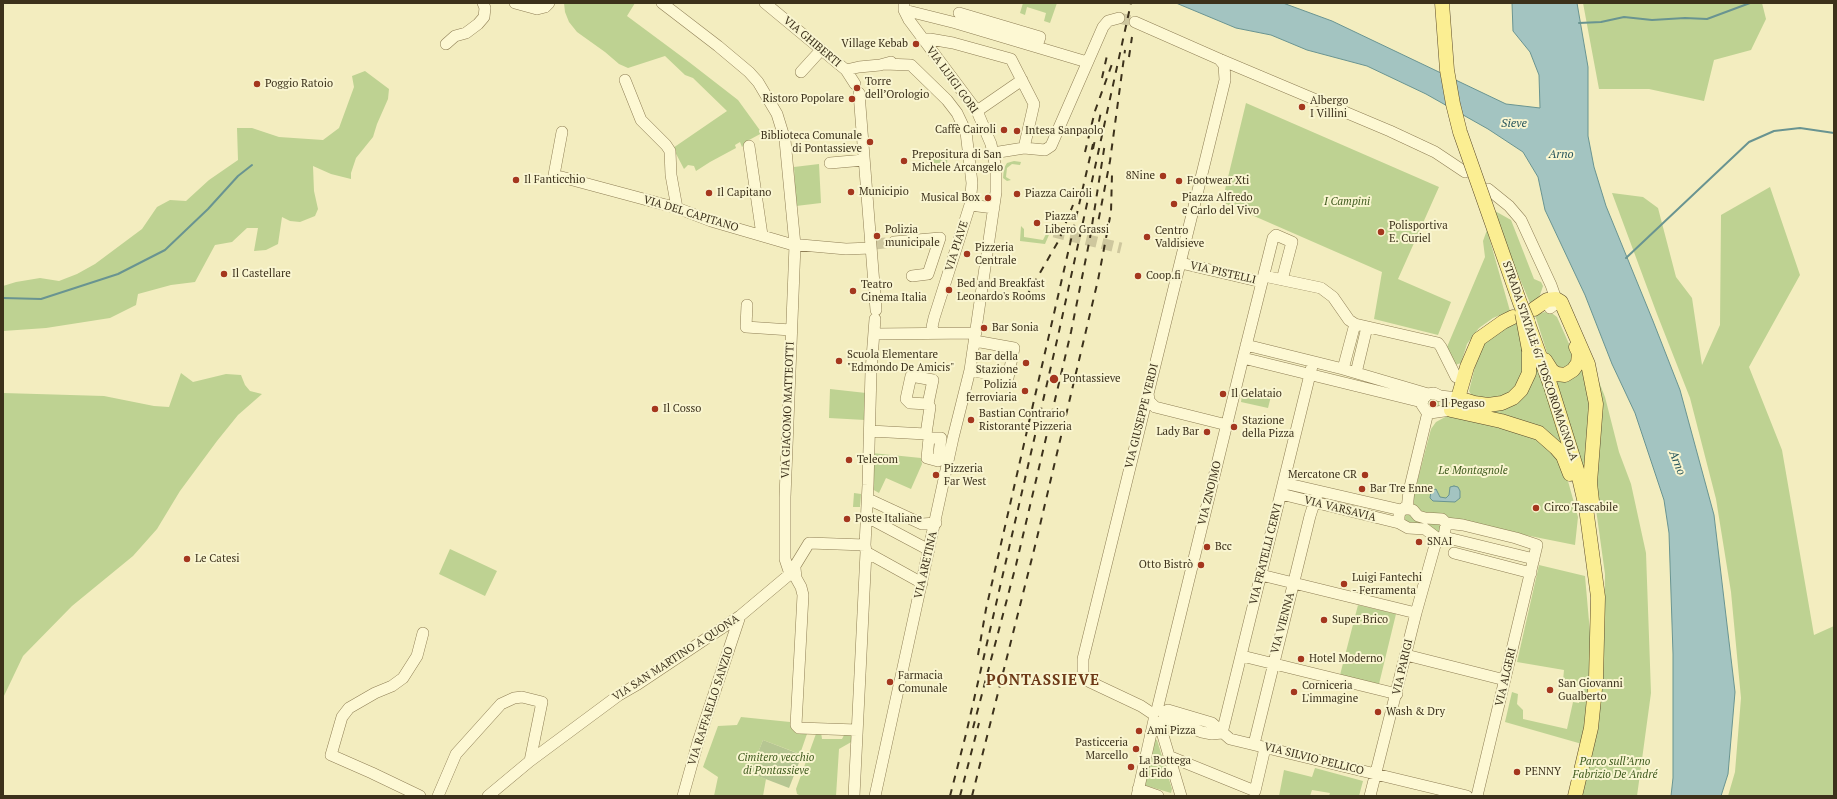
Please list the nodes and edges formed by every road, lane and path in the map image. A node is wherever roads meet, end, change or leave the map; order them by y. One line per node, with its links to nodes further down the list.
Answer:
1 (483, 3): 12 (street)
2 (514, 3): 3 (street)
3 (550, 3)
4 (662, 3): 40 (street, VIA GIACOMO MATTEOTTI)
5 (765, 3): 13 (street, VIA GHIBERTI)
6 (1442, 3): 56 (main road, STRADA STATALE 67 TOSCOROMAGNOLA, bridge)
7 (904, 6): 8 (street); 11 (street, VIA LUIGI GORI)
8 (959, 13): 14 (street)
9 (1119, 18): 16 (street)
10 (1135, 22): 15 (street)
11 (923, 39): 23 (street); 25 (street, VIA LUIGI GORI)
12 (446, 44)
13 (821, 50): 18 (street, VIA GHIBERTI); 19 (street)
14 (1075, 58): 16 (street); 21 (street)
15 (1219, 59): 20 (street); 24 (street, VIA GIUSEPPE VERDI)
16 (1087, 62): 21 (street)
17 (884, 64): 18 (street); 25 (street); 35 (street, VIA PIAVE)
18 (846, 70): 31 (street, VIA GHIBERTI)
19 (800, 72)
20 (1251, 73): 24 (street); 33 (street)
21 (1082, 75): 29 (street)
22 (625, 80): 36 (street)
23 (1022, 80): 26 (street); 29 (street)
24 (1224, 80): 65 (street, VIA GIUSEPPE VERDI)
25 (965, 97): 26 (street, VIA LUIGI GORI)
26 (976, 111): 30 (street, VIA LUIGI GORI)
27 (562, 132): 36 (street, VIA DEL CAPITANO)
28 (749, 146): 38 (street)
29 (1024, 148): 30 (street)
30 (993, 153): 37 (street, VIA LUIGI GORI)
31 (864, 160): 32 (street); 41 (street)
32 (830, 163)
33 (1460, 168)
34 (1488, 188): 46 (street)
35 (970, 205): 37 (street); 52 (street, VIA PIAVE)
36 (677, 208): 38 (street, VIA DEL CAPITANO)
37 (994, 208): 54 (street, VIA LUIGI GORI)
38 (762, 235): 40 (street, VIA DEL CAPITANO)
39 (894, 242): 43 (street)
40 (795, 245): 41 (street, VIA DEL CAPITANO); 51 (street, VIA GIACOMO MATTEOTTI)
41 (872, 245): 53 (street)
42 (1185, 264): 44 (street, VIA PISTELLI)
43 (912, 276)
44 (1263, 279): 45 (street, VIA PISTELLI); 45 (street, VIA ZNOJMO); 55 (street, VIA ZNOJMO)
45 (1282, 280): 49 (street, VIA PISTELLI)
46 (1553, 304): 56 (main road); 98 (main road)
47 (747, 305): 51 (street)
48 (1513, 317): 63 (main road)
49 (1355, 324): 50 (street); 59 (street)
50 (1367, 327): 61 (street); 63 (street)
51 (791, 330): 93 (street, VIA GIACOMO MATTEOTTI)
52 (934, 332): 53 (street); 54 (street)
53 (874, 334): 74 (street)
54 (975, 337): 60 (street, VIA ARETINA); 60 (street)
55 (1246, 345): 57 (street, VIA ZNOJMO); 58 (street)
56 (1533, 349): 68 (main road); 92 (main road, STRADA STATALE 67 TOSCOROMAGNOLA)
57 (1243, 358): 62 (street); 73 (street, VIA ZNOJMO)
58 (1313, 362): 59 (street); 62 (street, VIA FRATELLI CERVI)
59 (1344, 369): 61 (street)
60 (970, 370): 83 (street, VIA ARETINA)
61 (1356, 373): 64 (street)
62 (1310, 375): 64 (street); 75 (street, VIA FRATELLI CERVI)
63 (1464, 379): 68 (main road)
64 (1401, 391): 67 (street)
65 (1148, 393): 70 (street); 72 (street, VIA GIUSEPPE VERDI)
66 (1440, 396): 67 (street); 68 (street); 71 (street)
67 (1425, 398): 71 (street)
68 (1458, 398): 71 (street)
69 (928, 404): 74 (street)
70 (1155, 407): 72 (street); 73 (street)
71 (1439, 411): 80 (street); 92 (main road)
72 (1143, 412): 107 (street, VIA GIUSEPPE VERDI)
73 (1227, 425): 107 (street, VIA ZNOJMO)
74 (870, 431): 77 (street)
75 (1282, 489): 76 (street, VIA VARSAVIA); 78 (street, VIA VARSAVIA); 95 (street, VIA FRATELLI CERVI)
76 (1318, 491): 78 (street, VIA VIENNA); 79 (street, VIA VARSAVIA)
77 (868, 499): 82 (street); 83 (street)
78 (1315, 502): 81 (street, VIA VARSAVIA); 96 (street, VIA VIENNA)
79 (1371, 503): 80 (street, VIA VARSAVIA); 81 (street)
80 (1404, 509): 85 (street); 86 (street, VIA VARSAVIA)
81 (1368, 516): 85 (street, VIA VARSAVIA)
82 (867, 517): 84 (street); 88 (street)
83 (936, 522): 89 (street, VIA ARETINA)
84 (879, 523): 88 (street); 89 (street)
85 (1399, 523): 87 (street, VIA VARSAVIA)
86 (1446, 523): 87 (street, VIA PARIGI); 91 (street, VIA VARSAVIA)
87 (1440, 538): 91 (street, VIA VARSAVIA); 99 (street, VIA PARIGI)
88 (866, 548): 93 (street, VIA SAN MARTINO A QUONA); 97 (street); 108 (street)
89 (929, 550): 97 (street, VIA ARETINA)
90 (1454, 554): 94 (street)
91 (1534, 559): 94 (street, VIA ALGERI)
92 (1593, 559): 98 (main road, STRADA STATALE 67 TOSCOROMAGNOLA)
93 (792, 571): 100 (street, VIA SAN MARTINO A QUONA); 108 (street, VIA GIACOMO MATTEOTTI)
94 (1531, 573): 105 (street, VIA ALGERI)
95 (1261, 575): 96 (street); 103 (street, VIA FRATELLI CERVI)
96 (1294, 582): 99 (street); 104 (street, VIA VIENNA)
97 (922, 583): 121 (street, VIA ARETINA)
98 (1598, 597): 127 (main road, STRADA STATALE 67 TOSCOROMAGNOLA)
99 (1416, 614): 102 (street, VIA PARIGI)
100 (740, 616): 113 (street, VIA SAN MARTINO A QUONA); 119 (street, VIA RAFFAELLO SANZIO)
101 (423, 633): 116 (street)
102 (1406, 655): 105 (street); 106 (street, VIA PARIGI)
103 (1242, 656): 104 (street); 109 (street, VIA FRATELLI CERVI)
104 (1273, 663): 106 (street); 110 (street, VIA VIENNA)
105 (1505, 680): 126 (street, VIA ALGERI)
106 (1397, 694): 114 (street, VIA PARIGI)
107 (1158, 716): 109 (street, VIA SILVIO PELLICO); 112 (street); 115 (street, VIA ZNOJMO)
108 (857, 730): 120 (street)
109 (1222, 733): 110 (street, VIA SILVIO PELLICO)
110 (1254, 744): 111 (street, VIA SILVIO PELLICO)
111 (1265, 748): 112 (street); 114 (street, VIA SILVIO PELLICO)
112 (1171, 757): 123 (street)
113 (530, 761): 117 (street); 118 (street, VIA SAN MARTINO A QUONA)
114 (1375, 774): 124 (street, VIA PARIGI); 125 (street, VIA SILVIO PELLICO)
115 (1137, 792): 122 (street)
116 (420, 796)
117 (438, 796)
118 (488, 796)
119 (683, 796)
120 (854, 796)
121 (875, 796)
122 (1158, 796)
123 (1182, 796)
124 (1370, 796)
125 (1467, 796)
126 (1477, 796)
127 (1575, 796)

